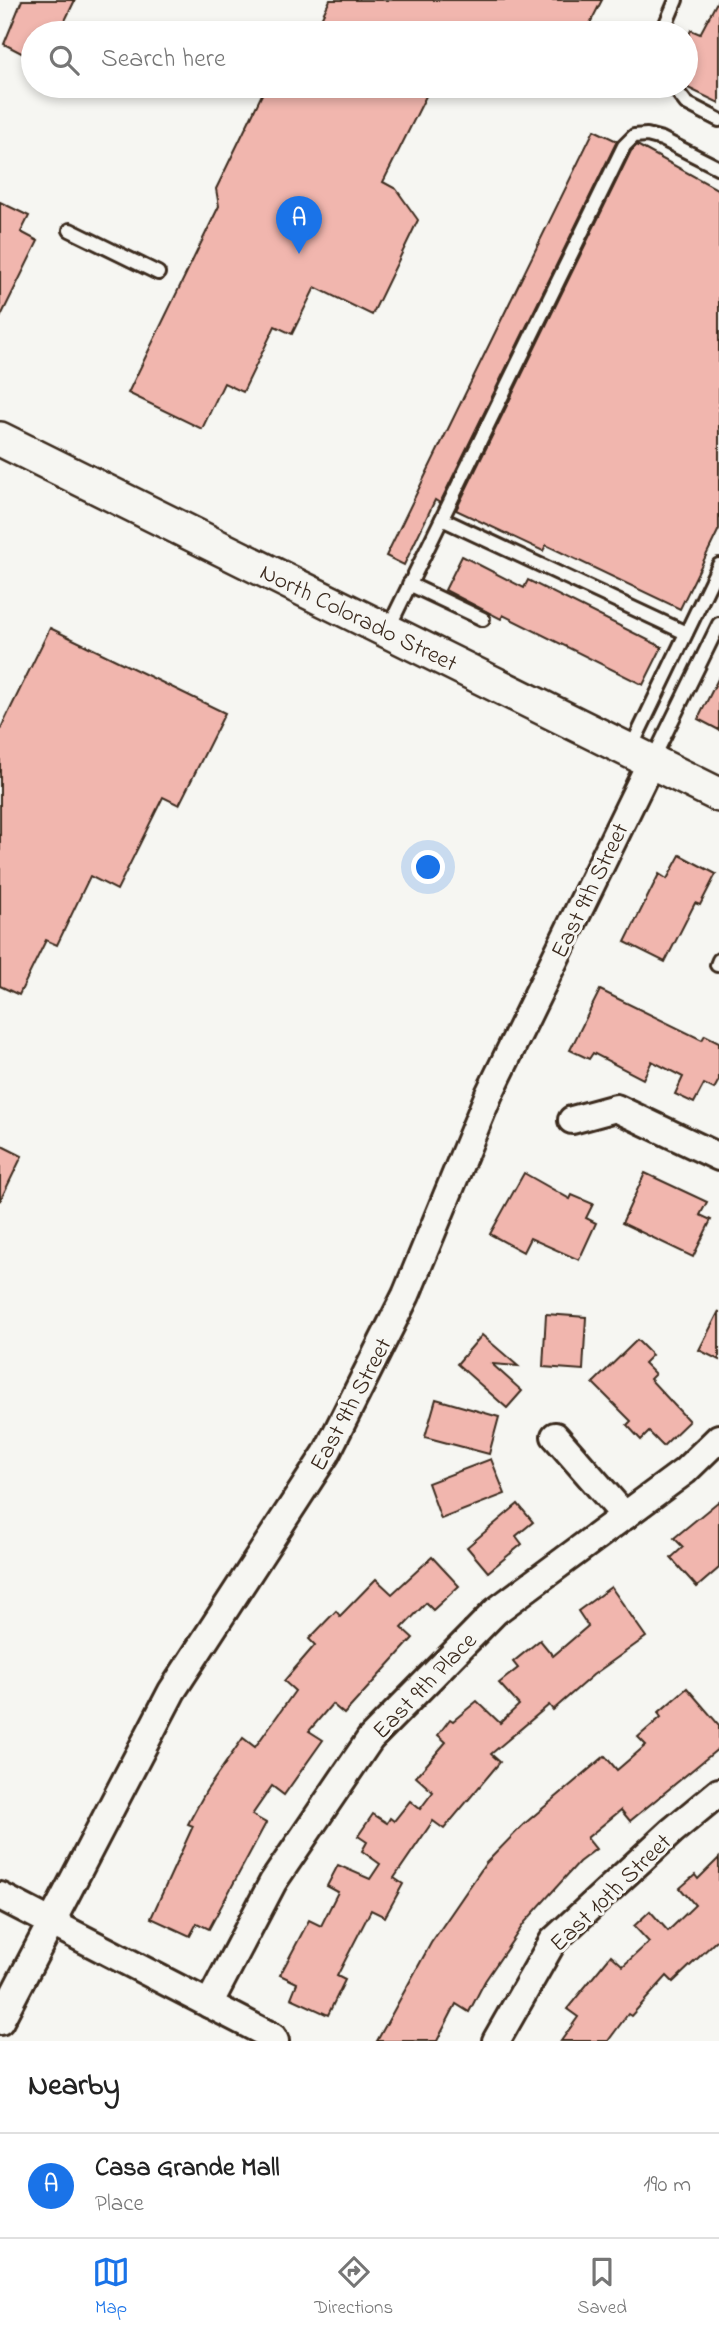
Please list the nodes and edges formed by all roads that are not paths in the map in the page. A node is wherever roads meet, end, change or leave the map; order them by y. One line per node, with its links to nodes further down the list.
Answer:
1 (677, 0): 2 (lane)
2 (667, 21)
3 (682, 98): 4 (lane)
4 (719, 120)
5 (719, 168): 9 (lane)
6 (70, 230): 7 (lane)
7 (158, 273)
8 (0, 439): 13 (street, North Colorado Street)
9 (442, 519): 11 (lane); 15 (lane)
10 (719, 565): 15 (lane)
11 (409, 583): 12 (lane); 13 (lane)
12 (483, 620)
13 (387, 631): 16 (street, North Colorado Street)
14 (717, 633): 16 (lane)
15 (686, 634): 16 (lane)
16 (640, 757): 17 (street, North Colorado Street); 25 (street, East 9th Street)
17 (719, 795)
18 (572, 1120): 19 (street)
19 (719, 1157)
20 (555, 1436): 22 (street)
21 (719, 1438): 22 (street, East 9th Place)
22 (625, 1516): 26 (street, East 9th Place)
23 (719, 1792): 29 (street, East 10th Street)
24 (0, 1896): 25 (street)
25 (50, 1920): 26 (street); 27 (street, East 9th Street)
26 (209, 2004): 28 (street)
27 (0, 2021)
28 (275, 2041)
29 (496, 2041)

